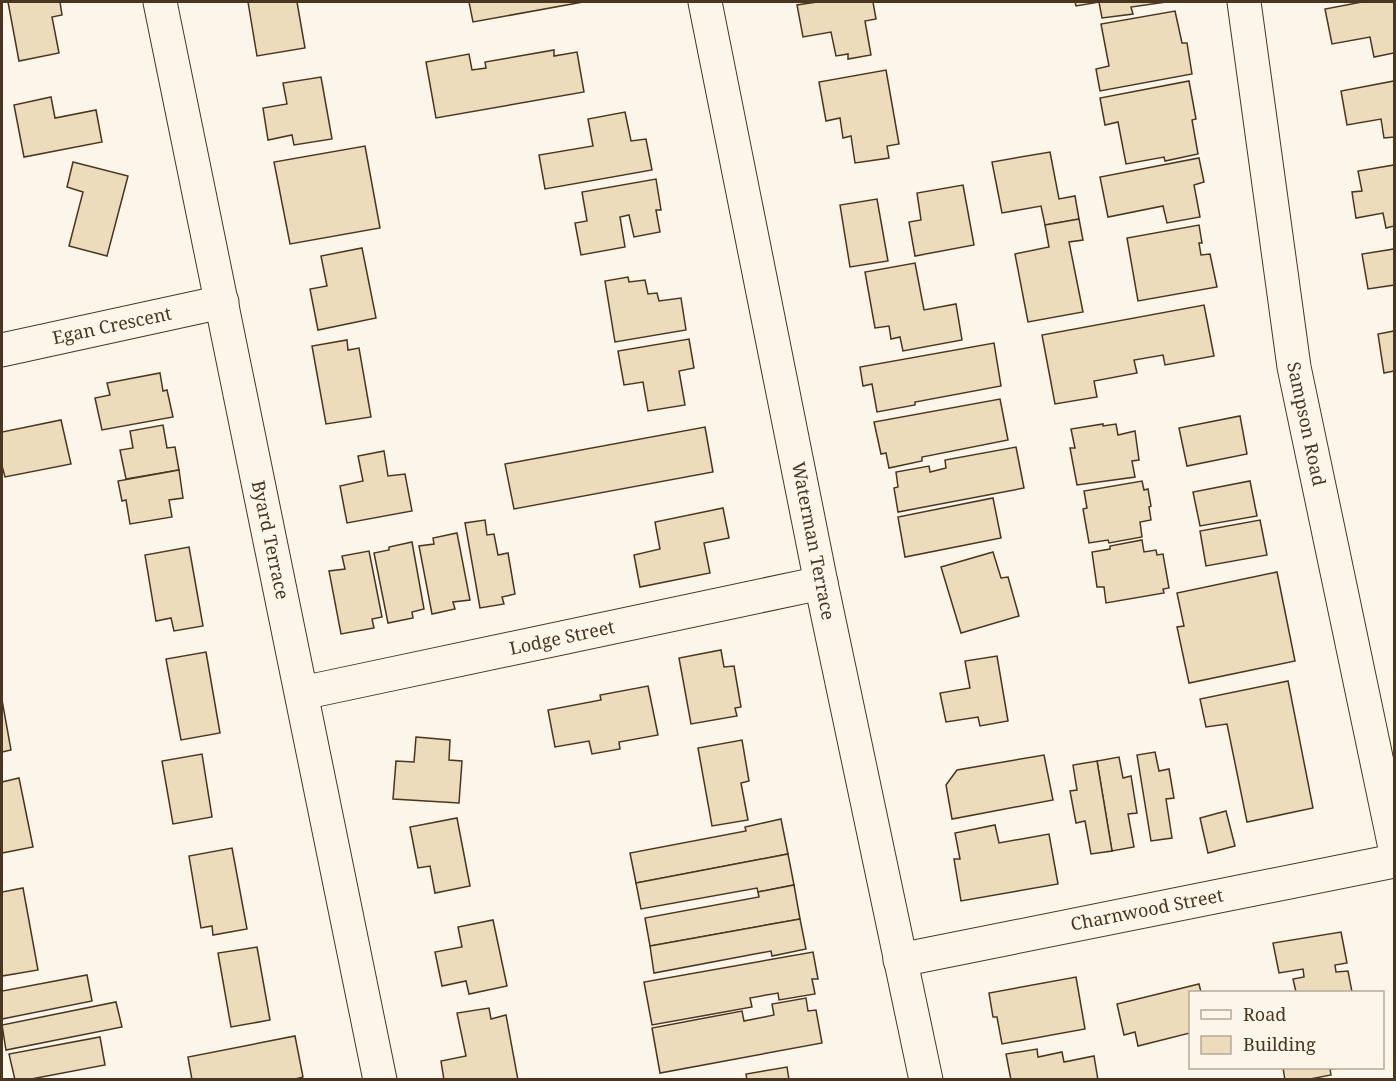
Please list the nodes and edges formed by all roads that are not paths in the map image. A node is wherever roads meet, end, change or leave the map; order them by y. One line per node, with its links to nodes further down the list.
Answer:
1 (160, 2): 4 (street, Byard Terrace)
2 (705, 2): 6 (street, Waterman Terrace)
3 (1244, 2): 8 (street, Sampson Road)
4 (222, 302): 5 (street, Egan Crescent); 7 (street, Byard Terrace)
5 (2, 350)
6 (821, 583): 7 (street, Lodge Street); 10 (street, Waterman Terrace)
7 (302, 693): 11 (street, Byard Terrace)
8 (1395, 843)
9 (1395, 861): 10 (street, Charnwood Street)
10 (900, 960): 12 (street, Waterman Terrace)
11 (380, 1080)
12 (926, 1080)

